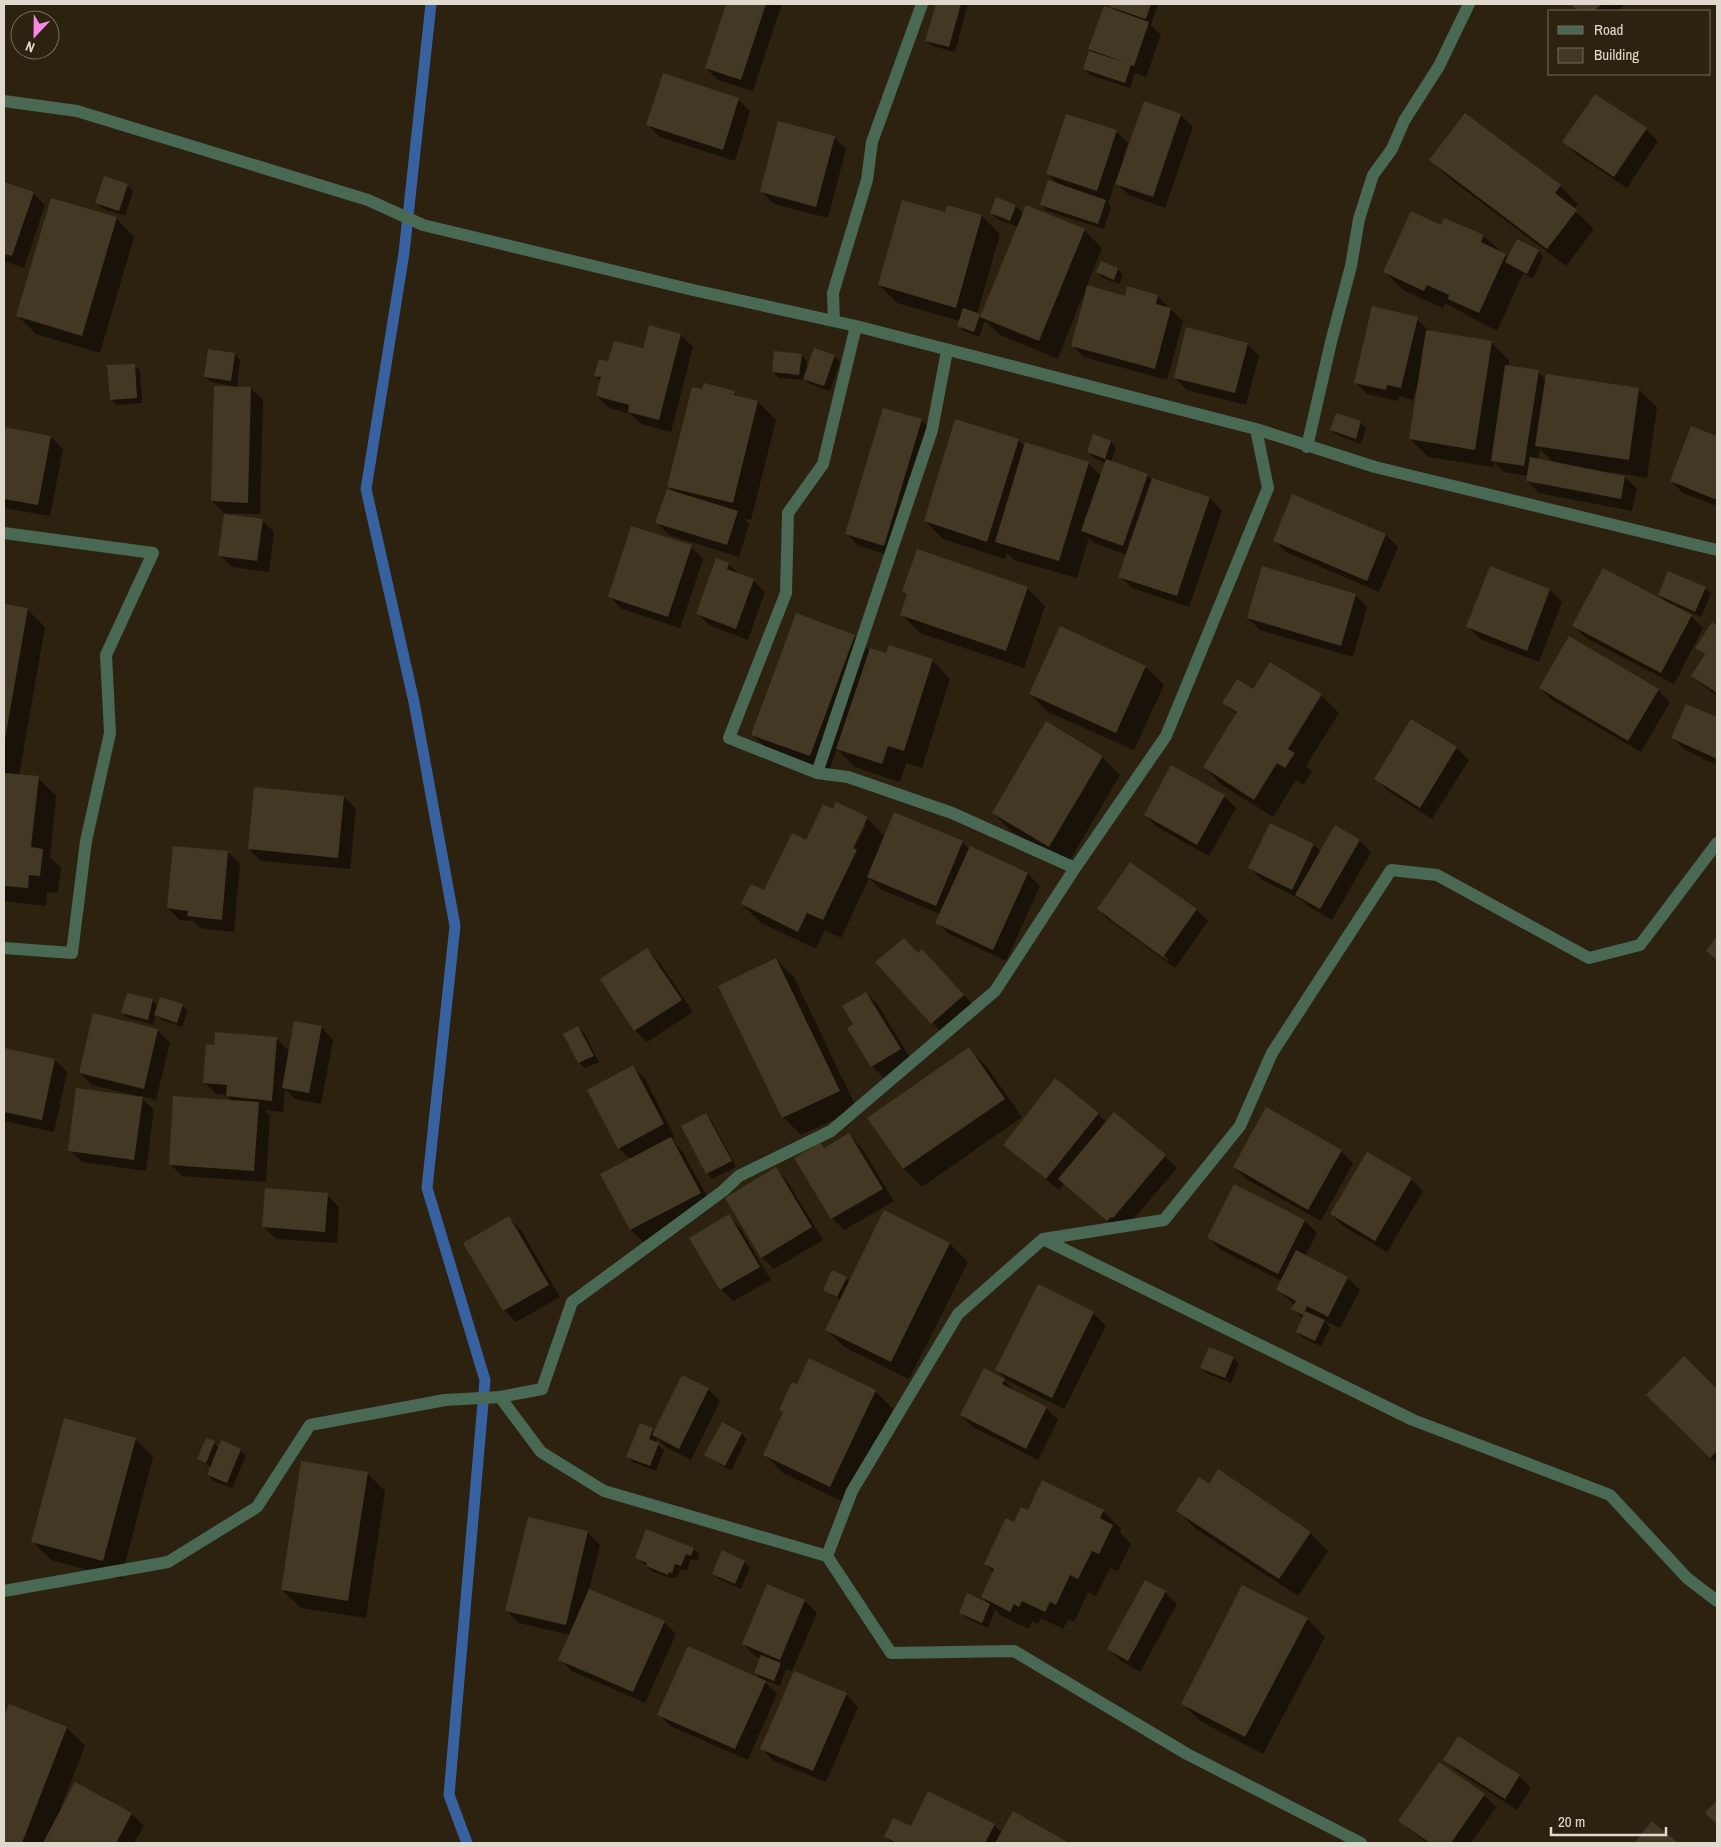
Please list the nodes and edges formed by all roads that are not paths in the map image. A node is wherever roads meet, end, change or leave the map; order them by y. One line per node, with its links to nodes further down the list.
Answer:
1 (922, 4): 4 (street)
2 (1469, 4): 8 (street)
3 (4, 101): 4 (street)
4 (834, 321): 5 (street)
5 (856, 326): 6 (street); 11 (street)
6 (947, 351): 7 (street); 11 (street)
7 (1256, 429): 8 (street); 13 (street)
8 (1307, 447): 10 (street)
9 (4, 533): 14 (street)
10 (1717, 550)
11 (817, 773): 13 (street)
12 (1717, 843): 15 (street)
13 (1075, 868): 16 (street)
14 (4, 948)
15 (1042, 1240): 17 (street); 19 (street)
16 (500, 1396): 17 (street); 18 (street)
17 (827, 1556): 20 (street)
18 (4, 1591)
19 (1717, 1601)
20 (1361, 1843)

